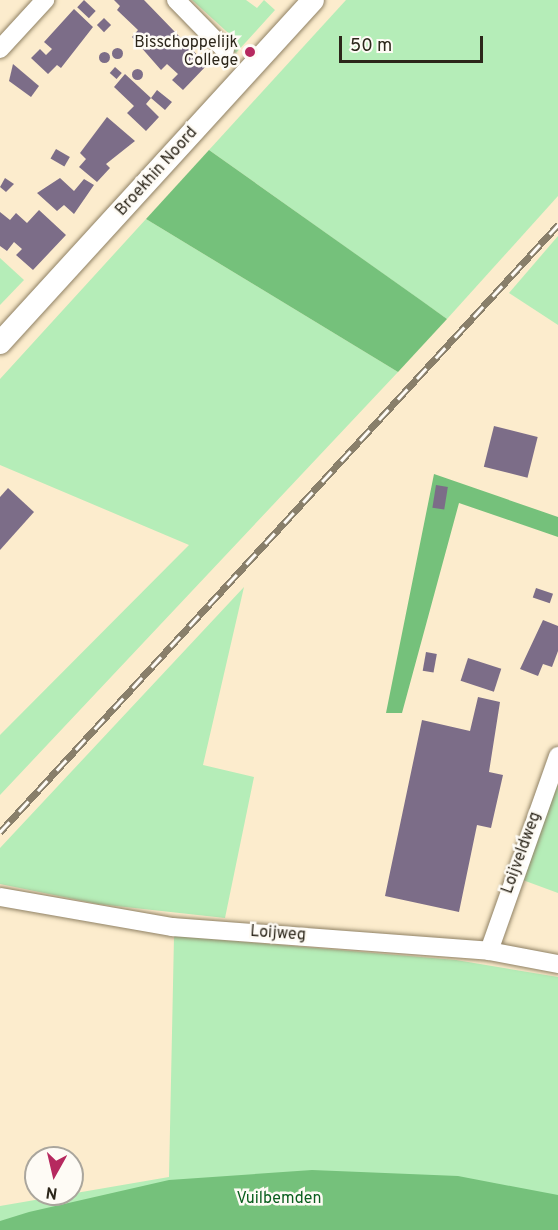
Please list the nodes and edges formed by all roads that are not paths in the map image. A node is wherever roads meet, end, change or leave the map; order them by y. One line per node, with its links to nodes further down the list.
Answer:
1 (45, 0): 4 (street)
2 (176, 0): 5 (street)
3 (313, 0): 6 (street, Broekhin Noord)
4 (0, 49)
5 (225, 50)
6 (0, 343)
7 (558, 756): 9 (street, Loijveldweg)
8 (0, 897): 9 (street, Loijweg)
9 (489, 951): 10 (street, Loijweg)
10 (558, 964)

